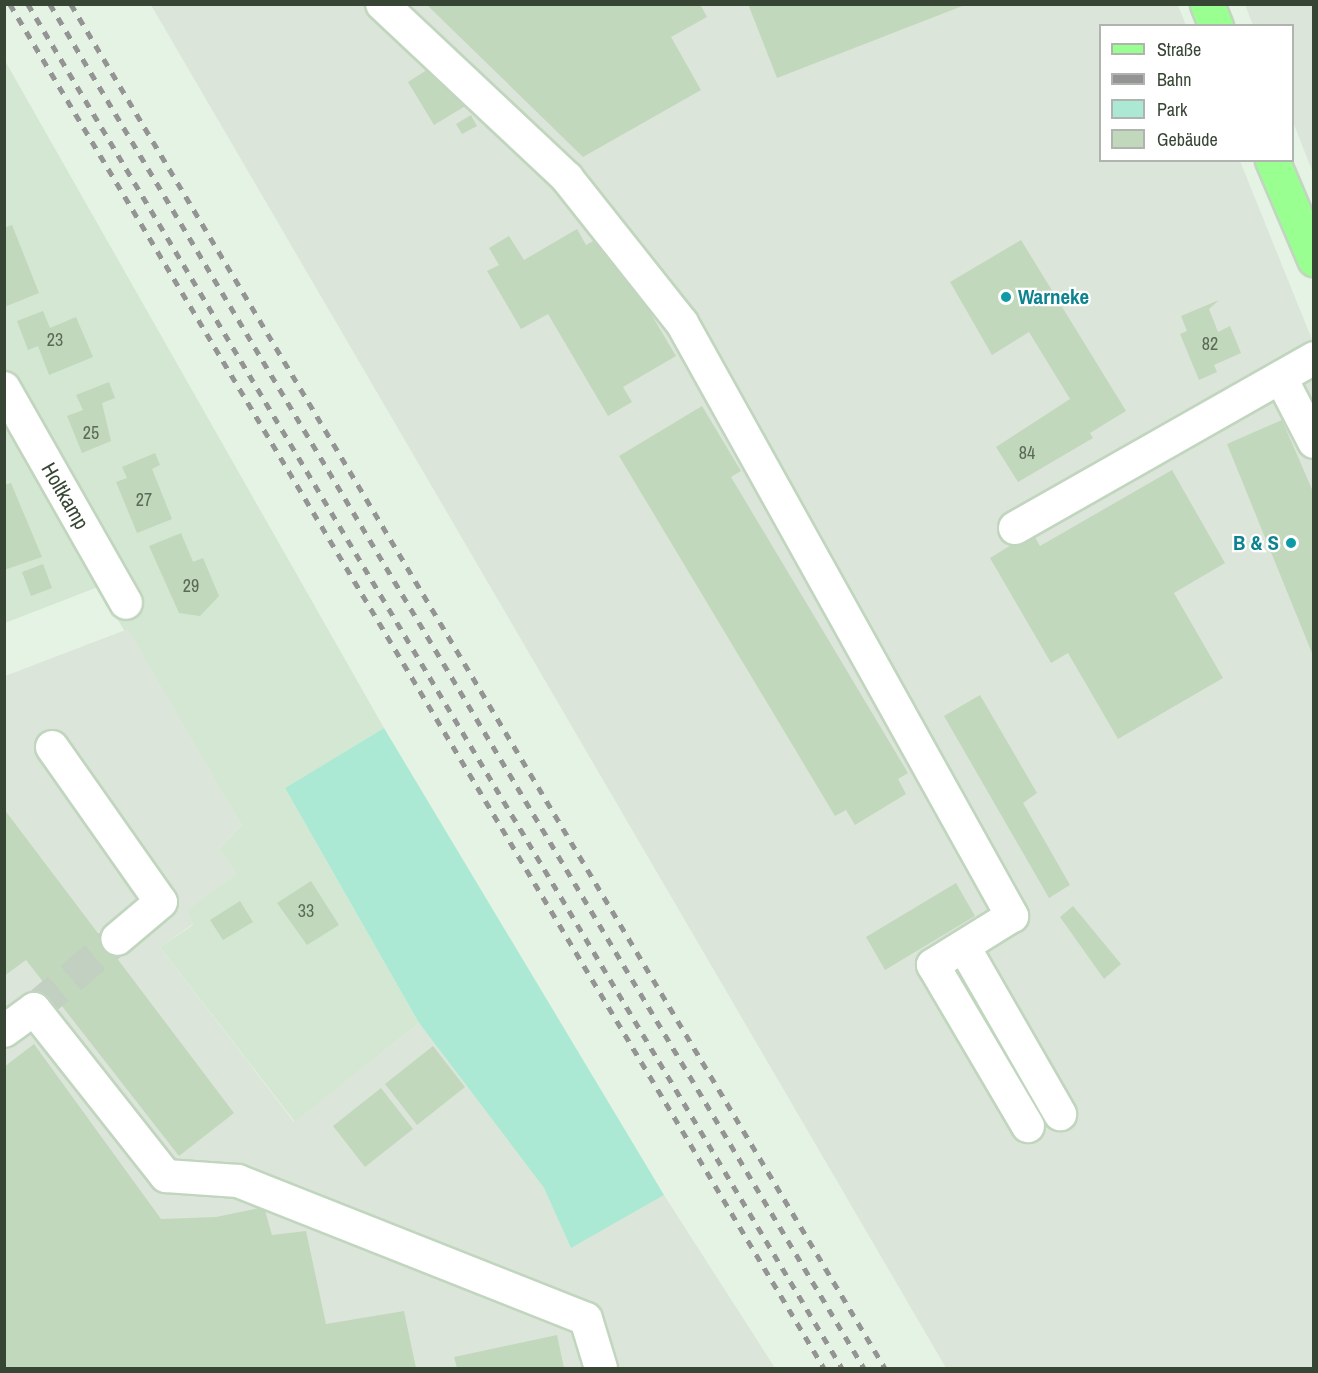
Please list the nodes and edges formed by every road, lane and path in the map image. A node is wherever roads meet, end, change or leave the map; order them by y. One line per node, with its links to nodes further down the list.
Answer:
1 (382, 4): 14 (street)
2 (1208, 4): 3 (main road)
3 (1215, 24)
4 (1273, 162): 5 (main road)
5 (1314, 259)
6 (1314, 358): 7 (street)
7 (1281, 378): 9 (street); 10 (street)
8 (4, 388): 11 (street, Holtkamp)
9 (1314, 442)
10 (1015, 528)
11 (126, 603)
12 (52, 747): 13 (street)
13 (117, 939)
14 (964, 947): 16 (street); 17 (street)
15 (4, 1031): 18 (street)
16 (1060, 1114)
17 (1028, 1126)
18 (601, 1368)

